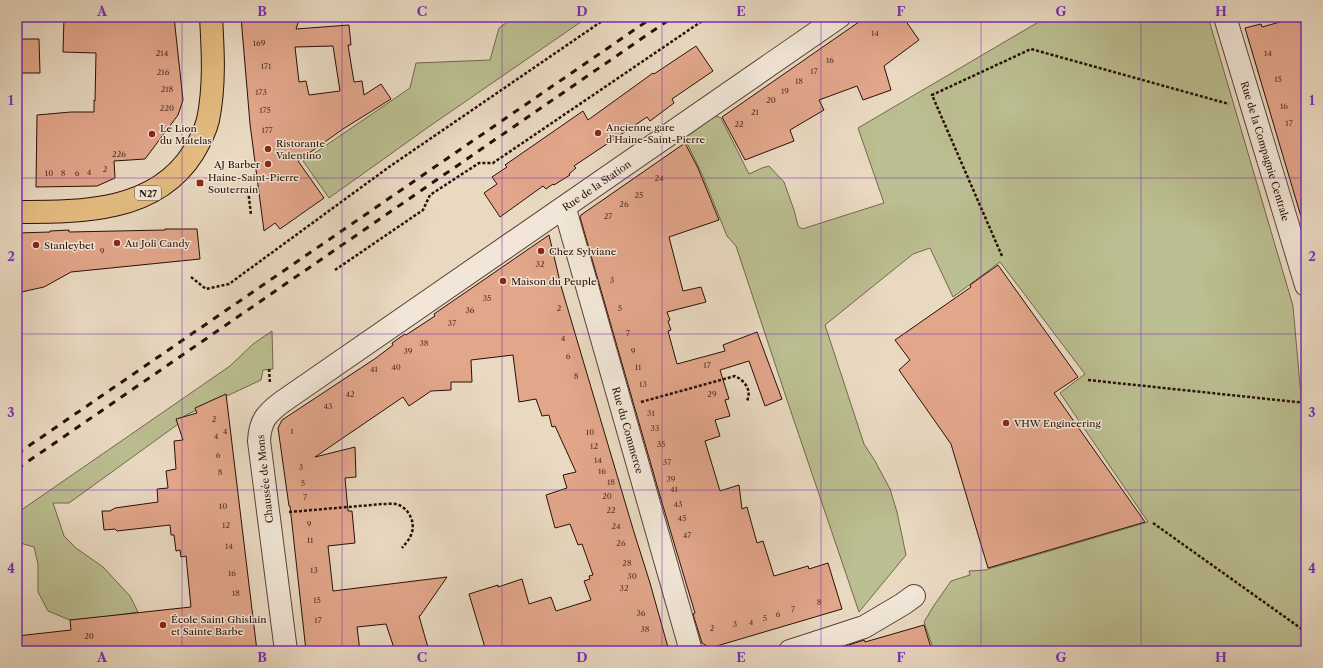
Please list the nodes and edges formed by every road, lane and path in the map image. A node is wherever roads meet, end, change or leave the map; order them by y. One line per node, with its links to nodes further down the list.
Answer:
1 (211, 17): 9 (main road, N27)
2 (608, 17): 13 (path)
3 (708, 17): 12 (path)
4 (839, 17): 8 (street, Rue de la Station)
5 (1225, 17): 6 (street, Rue de la Compagnie Centrale)
6 (1250, 99): 11 (path); 14 (street, Rue de la Compagnie Centrale)
7 (235, 189): 10 (path)
8 (565, 209): 15 (street, Rue de la Station); 21 (street, Rue du Commerce)
9 (17, 212)
10 (251, 214)
11 (1002, 256)
12 (335, 270)
13 (191, 277)
14 (1306, 285)
15 (354, 353): 22 (street, Chaussée de Mons)
16 (269, 369): 18 (path)
17 (1088, 380): 20 (path)
18 (271, 389)
19 (747, 401): 21 (path)
20 (1306, 403)
21 (621, 408): 29 (street, Rue du Commerce)
22 (268, 513): 24 (path); 28 (street, Chaussée de Mons)
23 (1153, 524): 26 (path)
24 (402, 548)
25 (914, 596): 27 (street)
26 (1306, 632)
27 (819, 646): 30 (street)
28 (286, 651)
29 (691, 651)
30 (790, 651)

